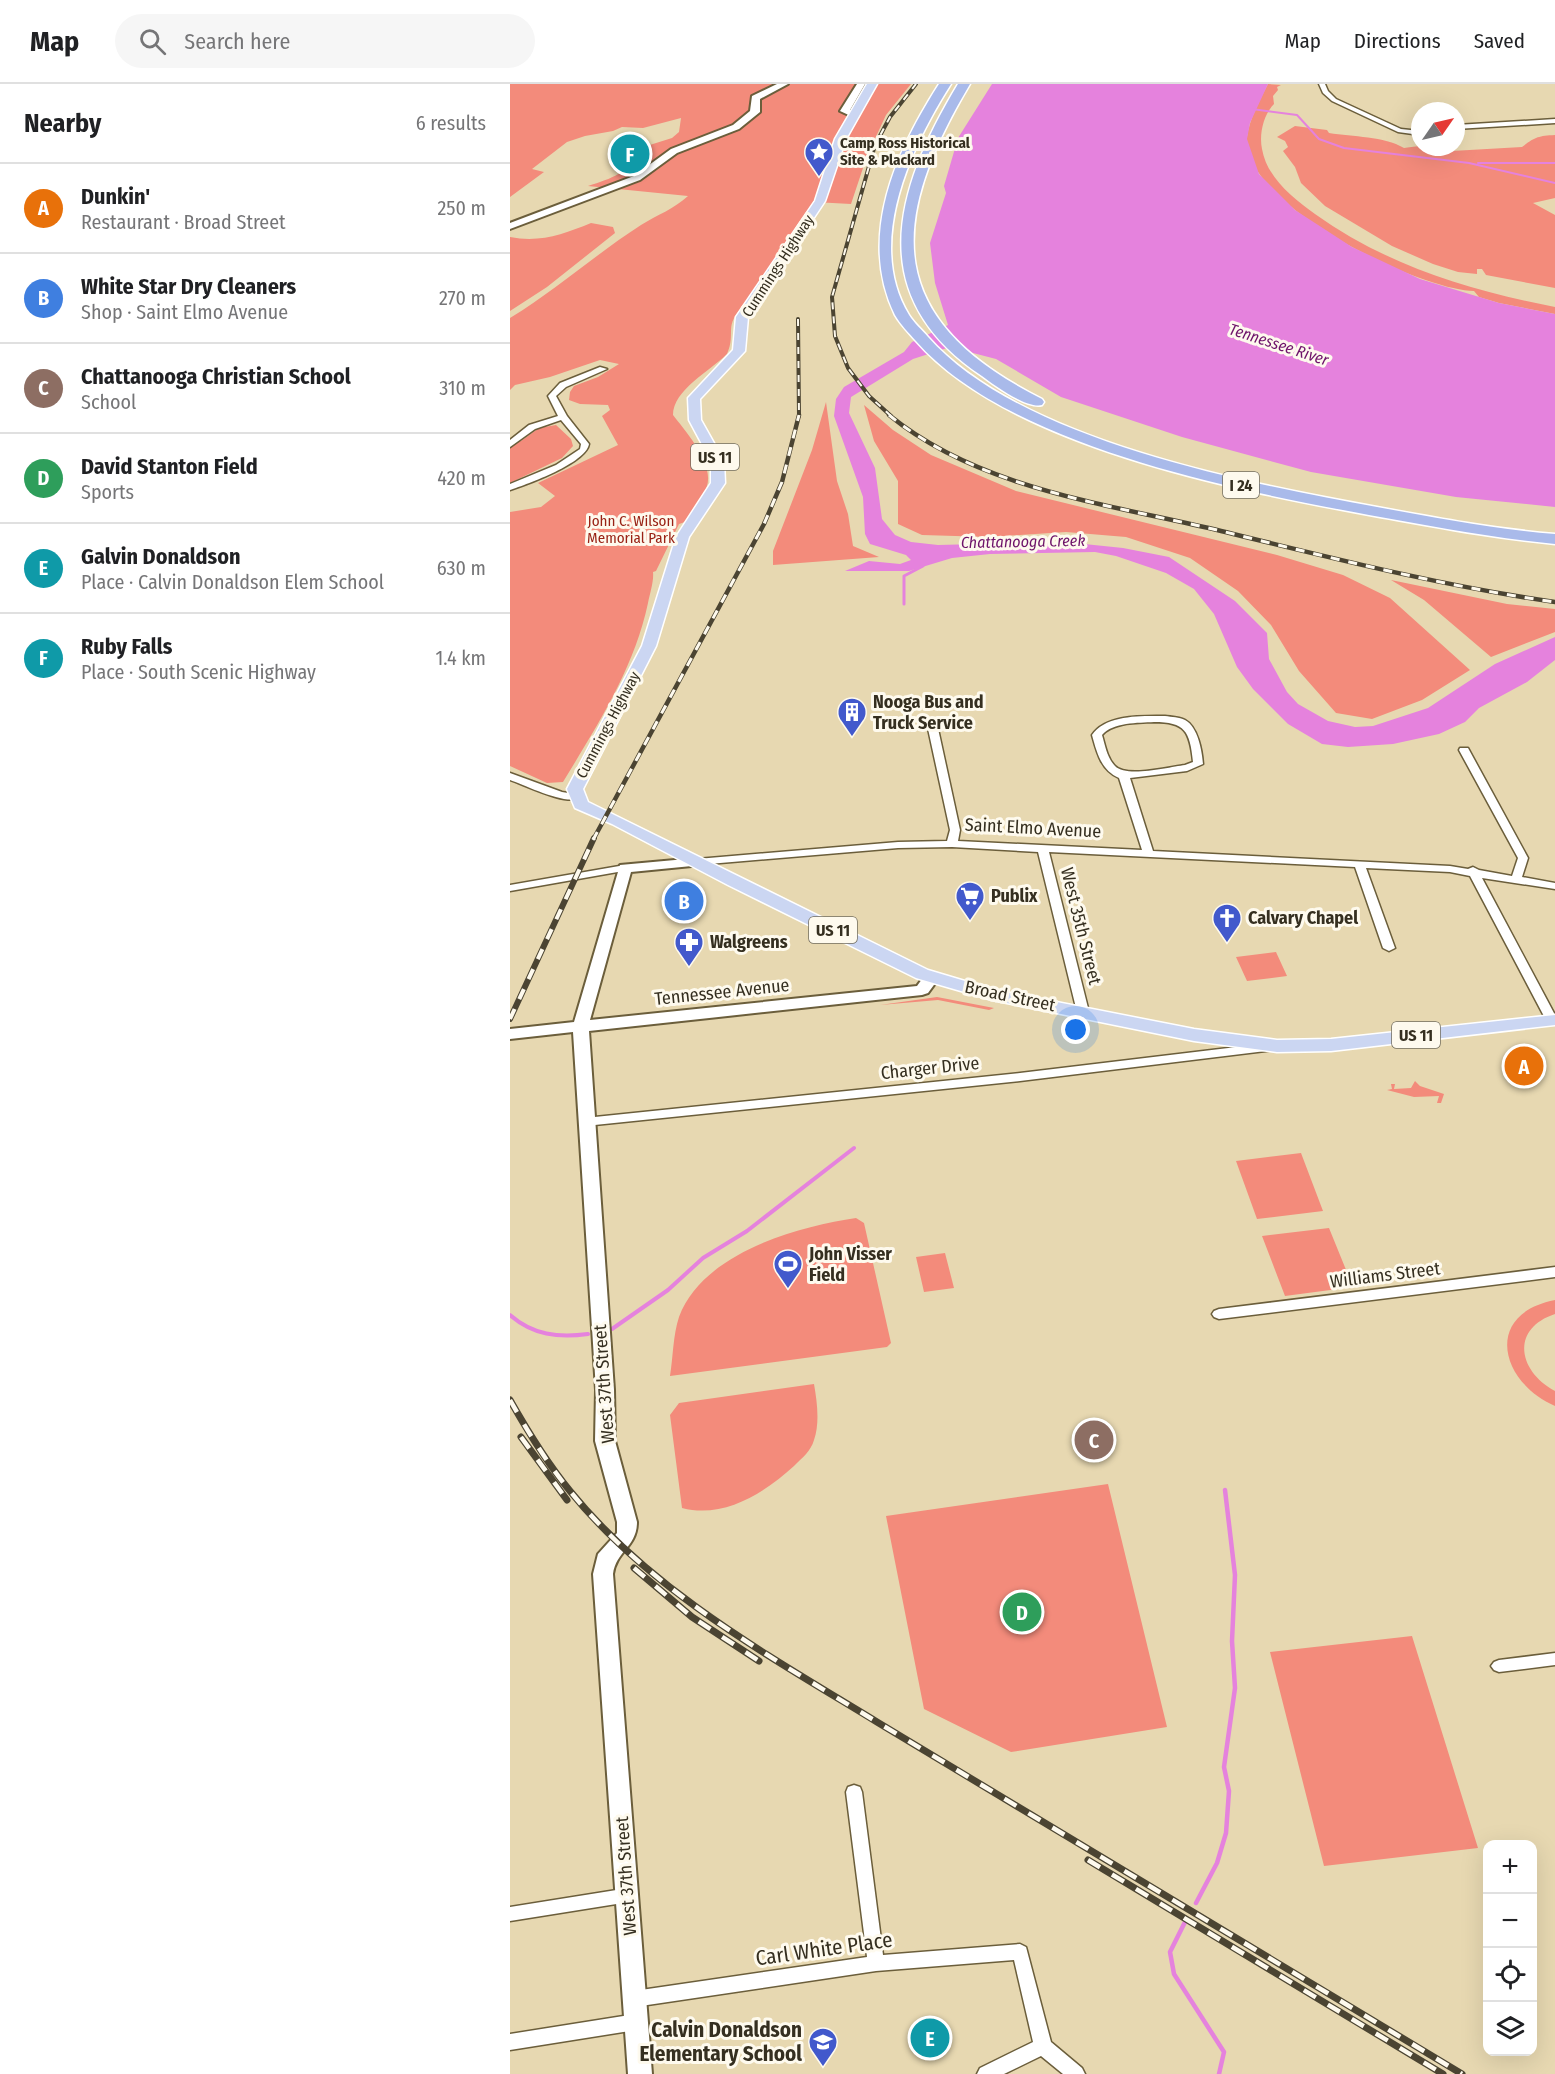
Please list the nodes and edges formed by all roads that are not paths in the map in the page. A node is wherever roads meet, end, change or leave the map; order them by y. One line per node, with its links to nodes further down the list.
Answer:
1 (784, 84): 11 (street)
2 (861, 84): 7 (street)
3 (872, 84): 7 (main road, Cummings Highway / US 11)
4 (945, 84): 17 (highway, I 24)
5 (964, 84): 16 (highway, I 24)
6 (1322, 84): 10 (street)
7 (853, 114): 22 (main road, Cummings Highway / US 11)
8 (1555, 121): 9 (street)
9 (1465, 126)
10 (1411, 132)
11 (510, 226)
12 (603, 369): 13 (street)
13 (563, 417): 14 (street); 15 (street)
14 (510, 444)
15 (510, 487)
16 (1555, 526)
17 (1555, 539)
18 (932, 724): 24 (street)
19 (1464, 750): 31 (street)
20 (510, 776): 22 (street)
21 (1124, 776): 21 (street); 26 (street)
22 (576, 797): 23 (main road, Cummings Highway / US 11)
23 (639, 832): 27 (main road, Broad Street / US 11)
24 (952, 844): 25 (street, Saint Elmo Avenue); 27 (street, Saint Elmo Avenue)
25 (1043, 849): 26 (street, Saint Elmo Avenue); 36 (street, West 35th Street)
26 (1148, 853): 28 (street, Saint Elmo Avenue)
27 (697, 862): 29 (street, Saint Elmo Avenue); 35 (main road, Broad Street / US 11)
28 (1359, 864): 30 (street, Saint Elmo Avenue); 34 (street)
29 (625, 868): 33 (street, Saint Elmo Avenue); 38 (street, West 37th Street)
30 (1473, 870): 31 (street, Saint Elmo Avenue); 37 (street)
31 (1516, 879): 32 (street, Saint Elmo Avenue)
32 (1555, 886)
33 (510, 888)
34 (1389, 948)
35 (931, 978): 36 (main road, Broad Street / US 11); 38 (street, Tennessee Avenue)
36 (1083, 1012): 40 (main road, Broad Street / US 11)
37 (1553, 1020): 40 (main road, Broad Street / US 11)
38 (581, 1025): 39 (street, Tennessee Avenue); 41 (street, West 37th Street)
39 (510, 1034)
40 (1277, 1046): 41 (street, Charger Drive)
41 (585, 1122): 47 (street, West 37th Street)
42 (1555, 1272): 43 (street, Williams Street)
43 (1219, 1314)
44 (1555, 1659): 45 (street)
45 (1499, 1666)
46 (854, 1792): 49 (street)
47 (629, 1895): 48 (street); 50 (street, West 37th Street)
48 (510, 1914)
49 (876, 1963): 50 (street, Carl White Place); 52 (street, Carl White Place)
50 (635, 2010): 51 (street, Carl White Place); 53 (street, West 37th Street)
51 (510, 2042)
52 (1043, 2046): 54 (street); 55 (street)
53 (640, 2074)
54 (986, 2074)
55 (1076, 2074)

